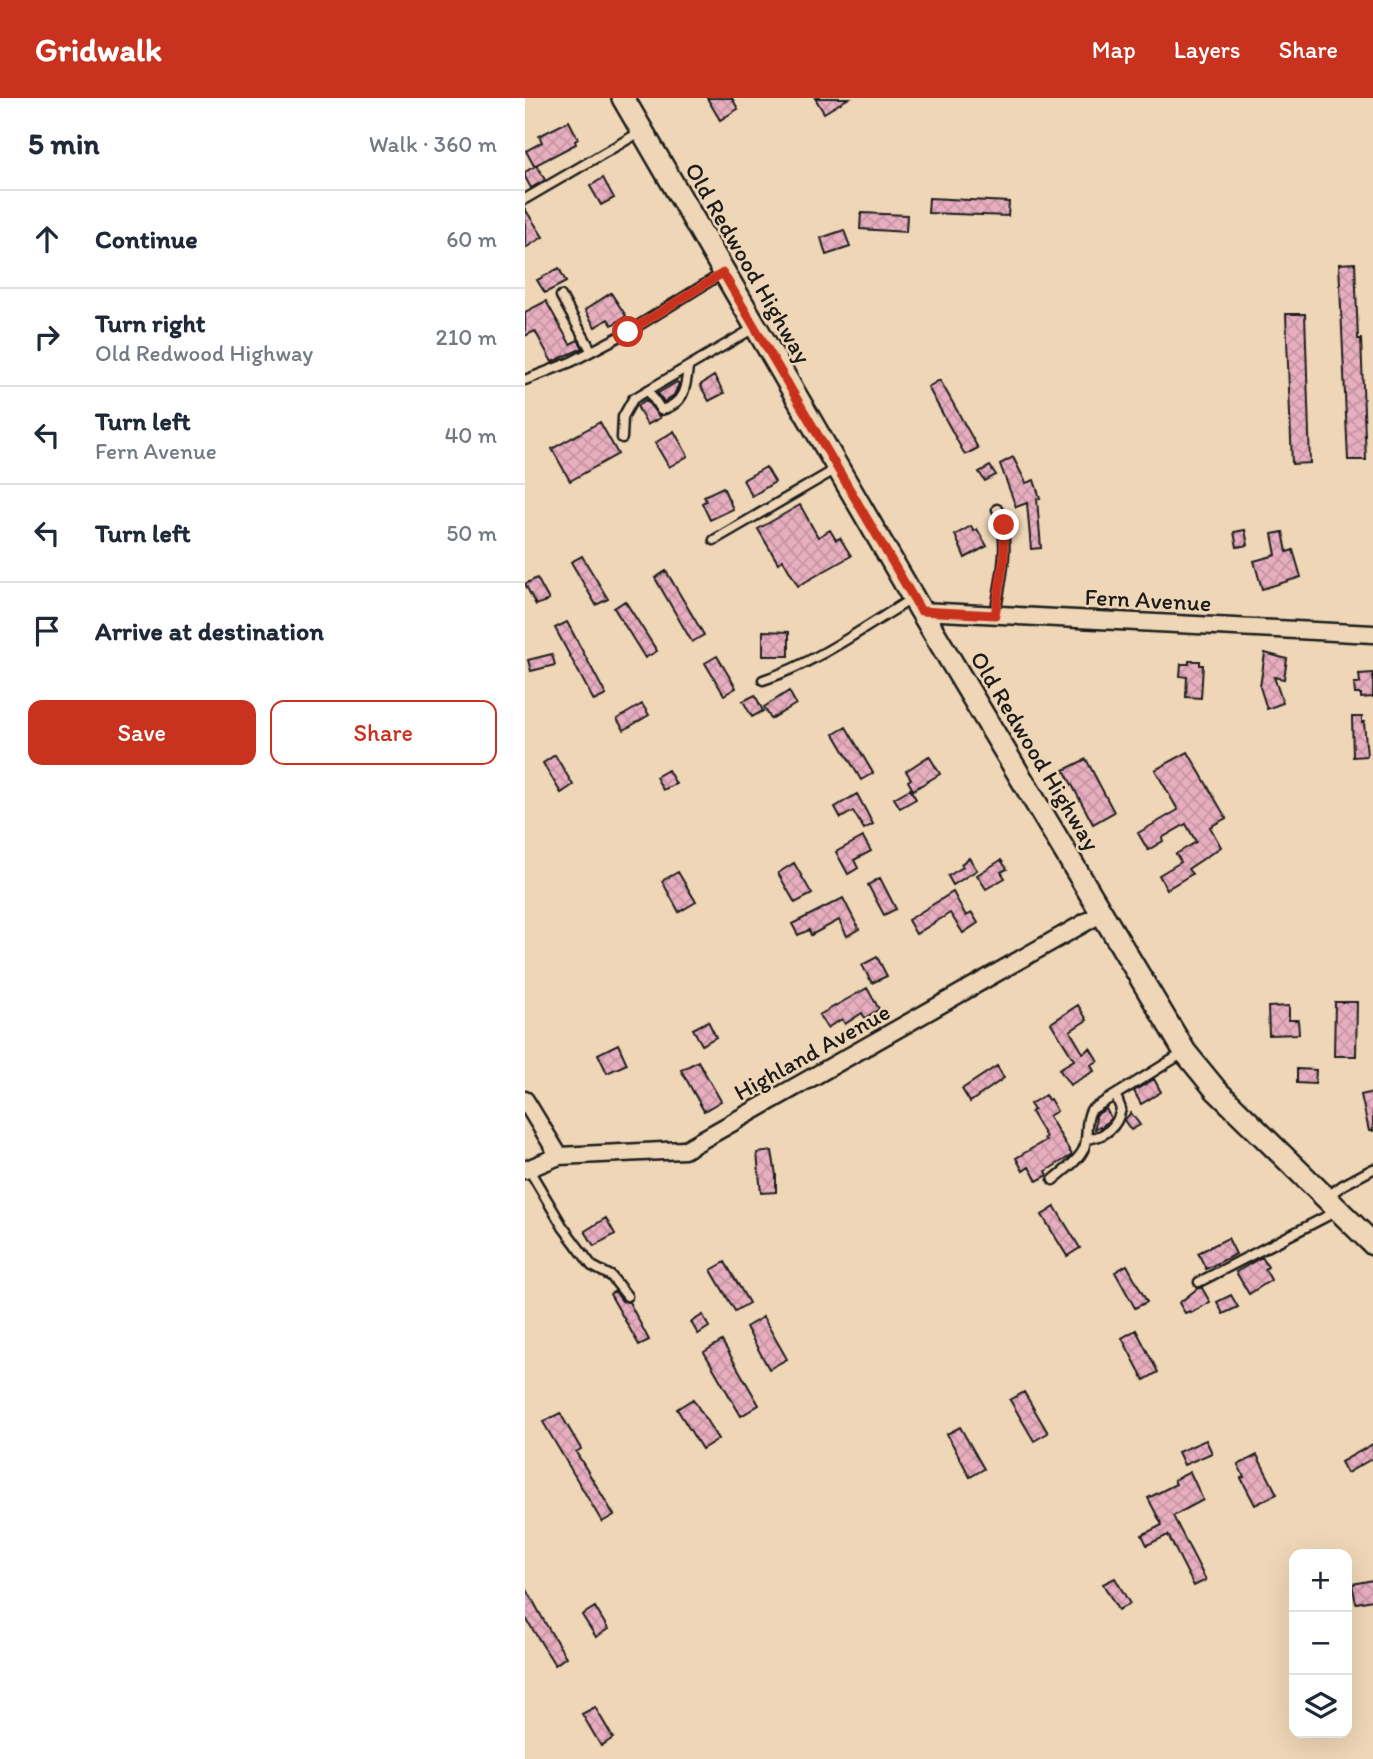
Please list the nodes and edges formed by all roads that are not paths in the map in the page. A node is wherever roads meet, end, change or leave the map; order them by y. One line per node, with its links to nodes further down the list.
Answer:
1 (623, 98): 2 (main road, Old Redwood Highway)
2 (642, 131): 3 (lane); 4 (main road, Old Redwood Highway)
3 (525, 199)
4 (723, 273): 6 (main road, Old Redwood Highway); 7 (lane)
5 (561, 296): 7 (lane)
6 (754, 328): 8 (lane); 12 (main road, Old Redwood Highway)
7 (591, 350): 9 (lane)
8 (688, 367): 10 (lane); 10 (lane)
9 (525, 380)
10 (648, 390): 11 (lane)
11 (622, 438)
12 (838, 468): 14 (lane); 15 (main road, Old Redwood Highway)
13 (997, 509): 16 (lane)
14 (714, 540)
15 (917, 605): 16 (street, Fern Avenue); 18 (lane); 19 (main road, Old Redwood Highway)
16 (995, 615): 17 (street, Fern Avenue)
17 (1373, 634)
18 (763, 680)
19 (1103, 914): 20 (main road, Old Redwood Highway); 24 (street, Highland Avenue)
20 (1185, 1052): 21 (lane); 28 (main road, Old Redwood Highway)
21 (1116, 1096): 23 (lane); 23 (lane)
22 (525, 1100): 24 (street)
23 (1086, 1139): 27 (lane)
24 (559, 1156): 25 (street, Highland Avenue)
25 (527, 1169): 31 (lane)
26 (1373, 1169): 28 (lane)
27 (1052, 1180)
28 (1331, 1204): 29 (main road, Old Redwood Highway); 30 (lane)
29 (1373, 1244)
30 (1199, 1282)
31 (627, 1296)

